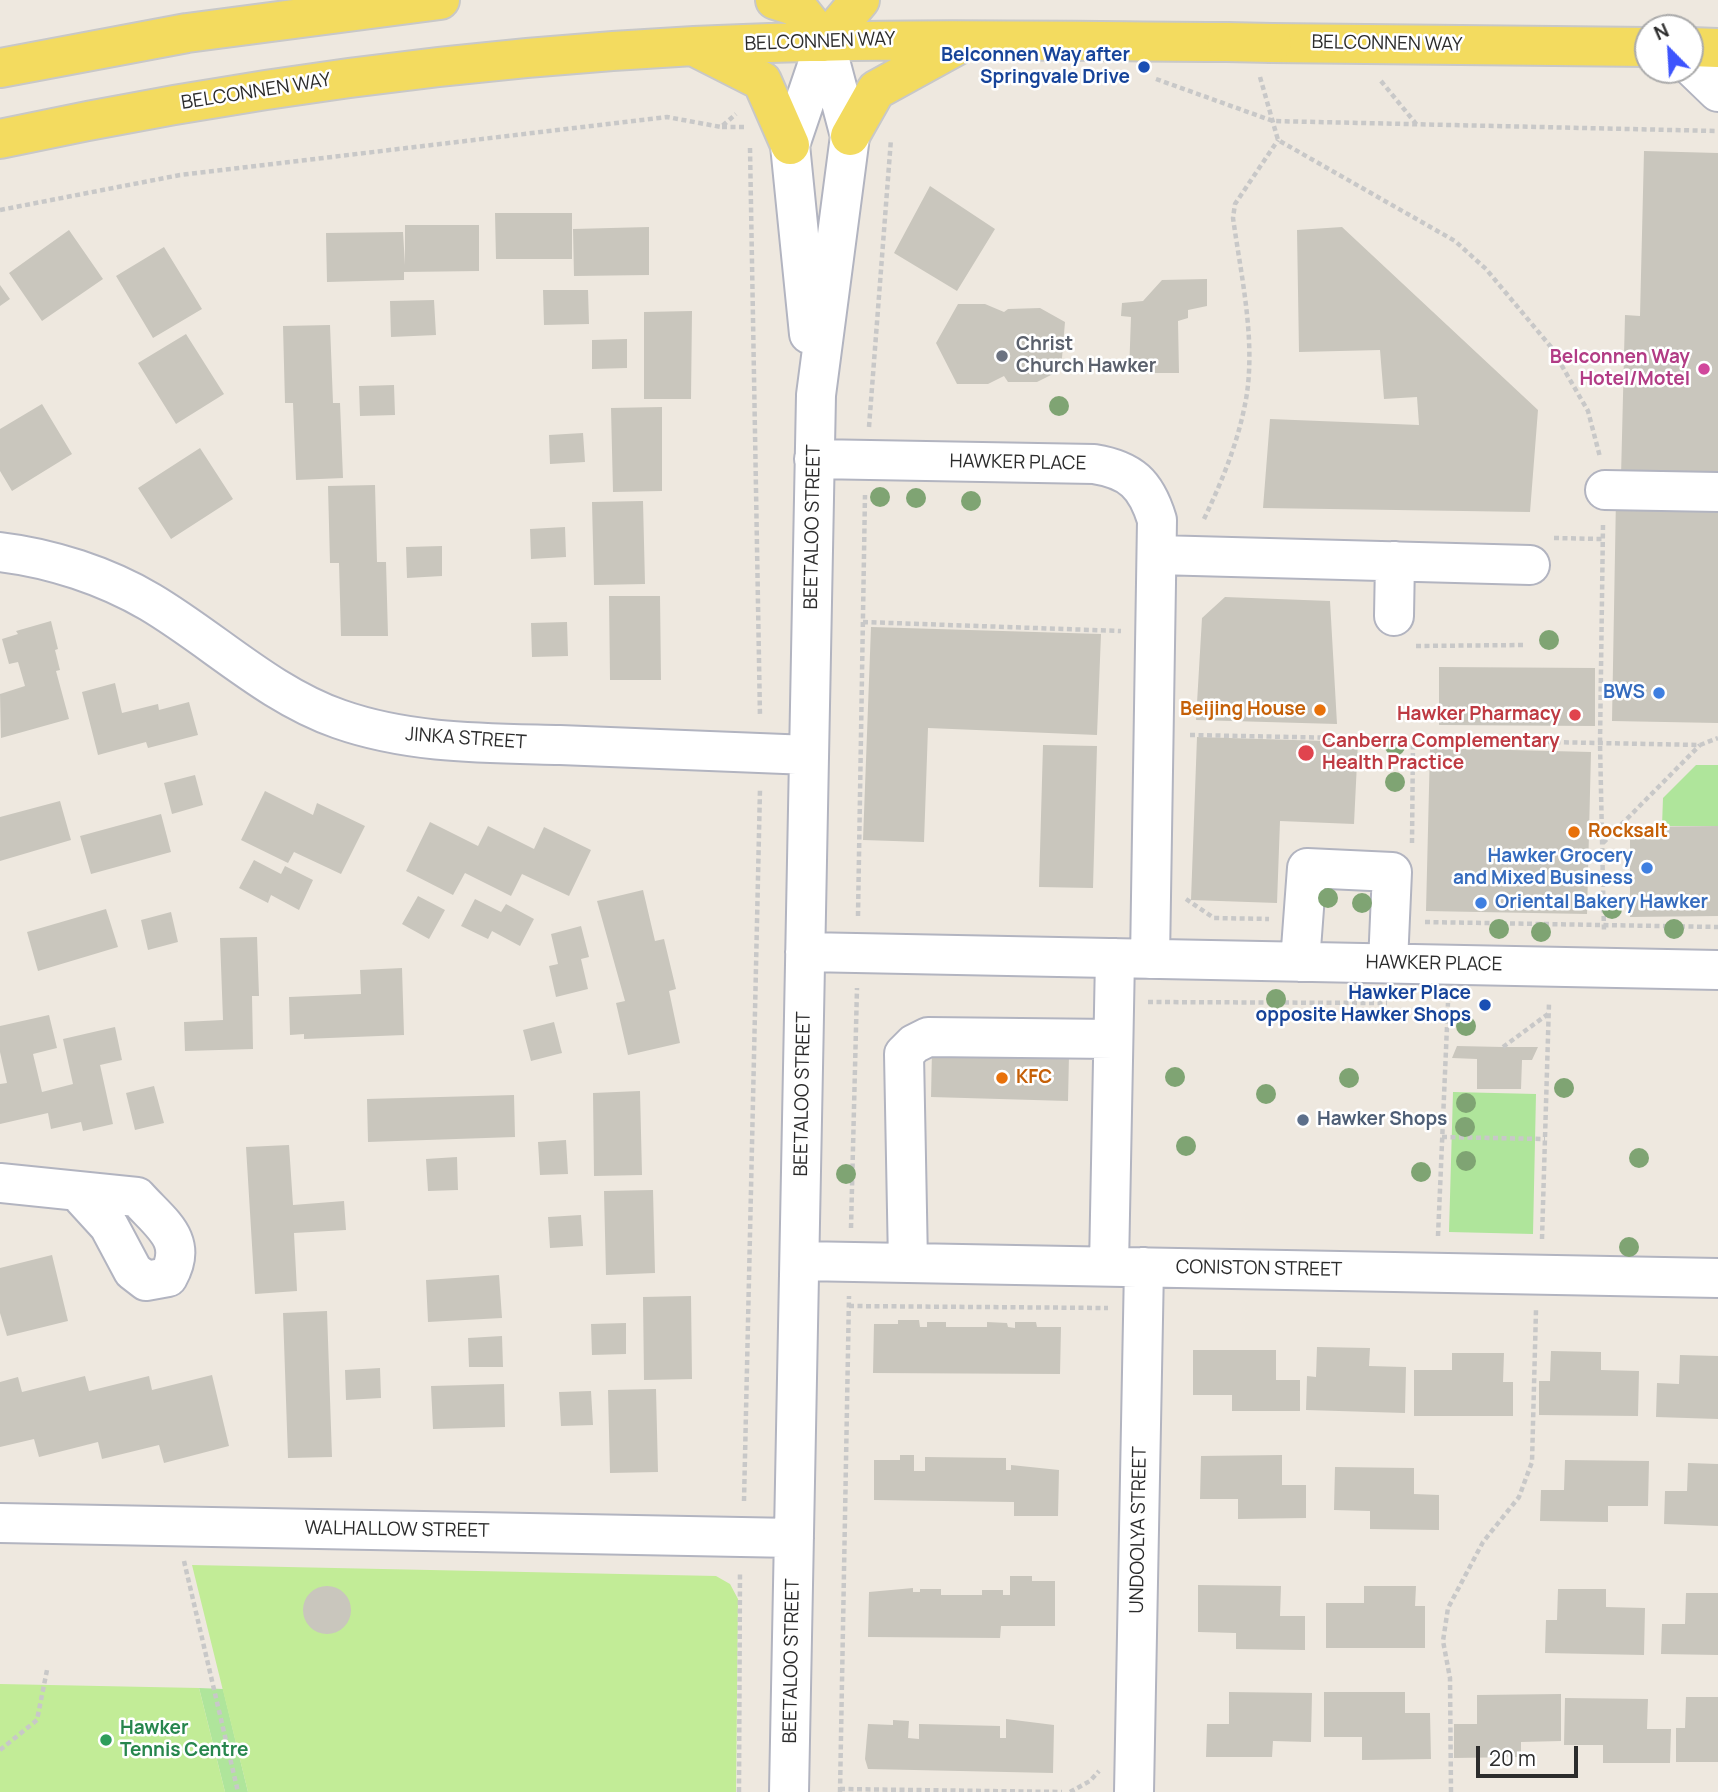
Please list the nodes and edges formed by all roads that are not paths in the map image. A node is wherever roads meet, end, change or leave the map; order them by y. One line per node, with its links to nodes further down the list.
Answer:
1 (440, 0): 8 (main road)
2 (775, 0): 5 (main road)
3 (860, 0): 5 (main road)
4 (970, 38): 5 (main road, BELCONNEN WAY); 7 (main road, BELCONNEN WAY, bridge); 13 (main road)
5 (825, 42): 6 (main road, BELCONNEN WAY); 13 (street, BEETALOO STREET); 15 (street, BEETALOO STREET)
6 (694, 46): 12 (main road, BELCONNEN WAY); 15 (main road)
7 (1634, 47)
8 (0, 68)
9 (1704, 78): 10 (street)
10 (1718, 92)
11 (0, 126): 12 (street)
12 (40, 131): 14 (main road, BELCONNEN WAY)
13 (850, 135): 16 (street, BEETALOO STREET)
14 (0, 139)
15 (790, 145): 16 (street, BEETALOO STREET)
16 (816, 395): 17 (street, BEETALOO STREET)
17 (814, 459): 22 (street, HAWKER PLACE); 25 (street, BEETALOO STREET)
18 (1605, 490): 19 (street)
19 (1718, 492)
20 (1538, 551): 23 (street)
21 (0, 552): 25 (street, JINKA STREET)
22 (1157, 555): 23 (street); 27 (street, HAWKER PLACE)
23 (1395, 561): 24 (street)
24 (1405, 631)
25 (809, 755): 26 (street, BEETALOO STREET)
26 (805, 952): 27 (street, HAWKER PLACE); 34 (street, BEETALOO STREET)
27 (1133, 959): 28 (street, HAWKER PLACE); 31 (street, UNDOOLYA STREET)
28 (1300, 962): 29 (street, HAWKER PLACE); 29 (street)
29 (1388, 963): 30 (street, HAWKER PLACE)
30 (1718, 970)
31 (1114, 1039): 35 (street); 36 (street, UNDOOLYA STREET)
32 (0, 1183): 33 (street)
33 (77, 1191)
34 (800, 1261): 35 (street, CONISTON STREET); 39 (street, BEETALOO STREET)
35 (908, 1262): 36 (street, CONISTON STREET)
36 (1127, 1267): 37 (street, CONISTON STREET); 41 (street, UNDOOLYA STREET)
37 (1718, 1278)
38 (0, 1523): 39 (street, WALHALLOW STREET)
39 (794, 1538): 40 (street, BEETALOO STREET)
40 (789, 1792)
41 (1134, 1792)

